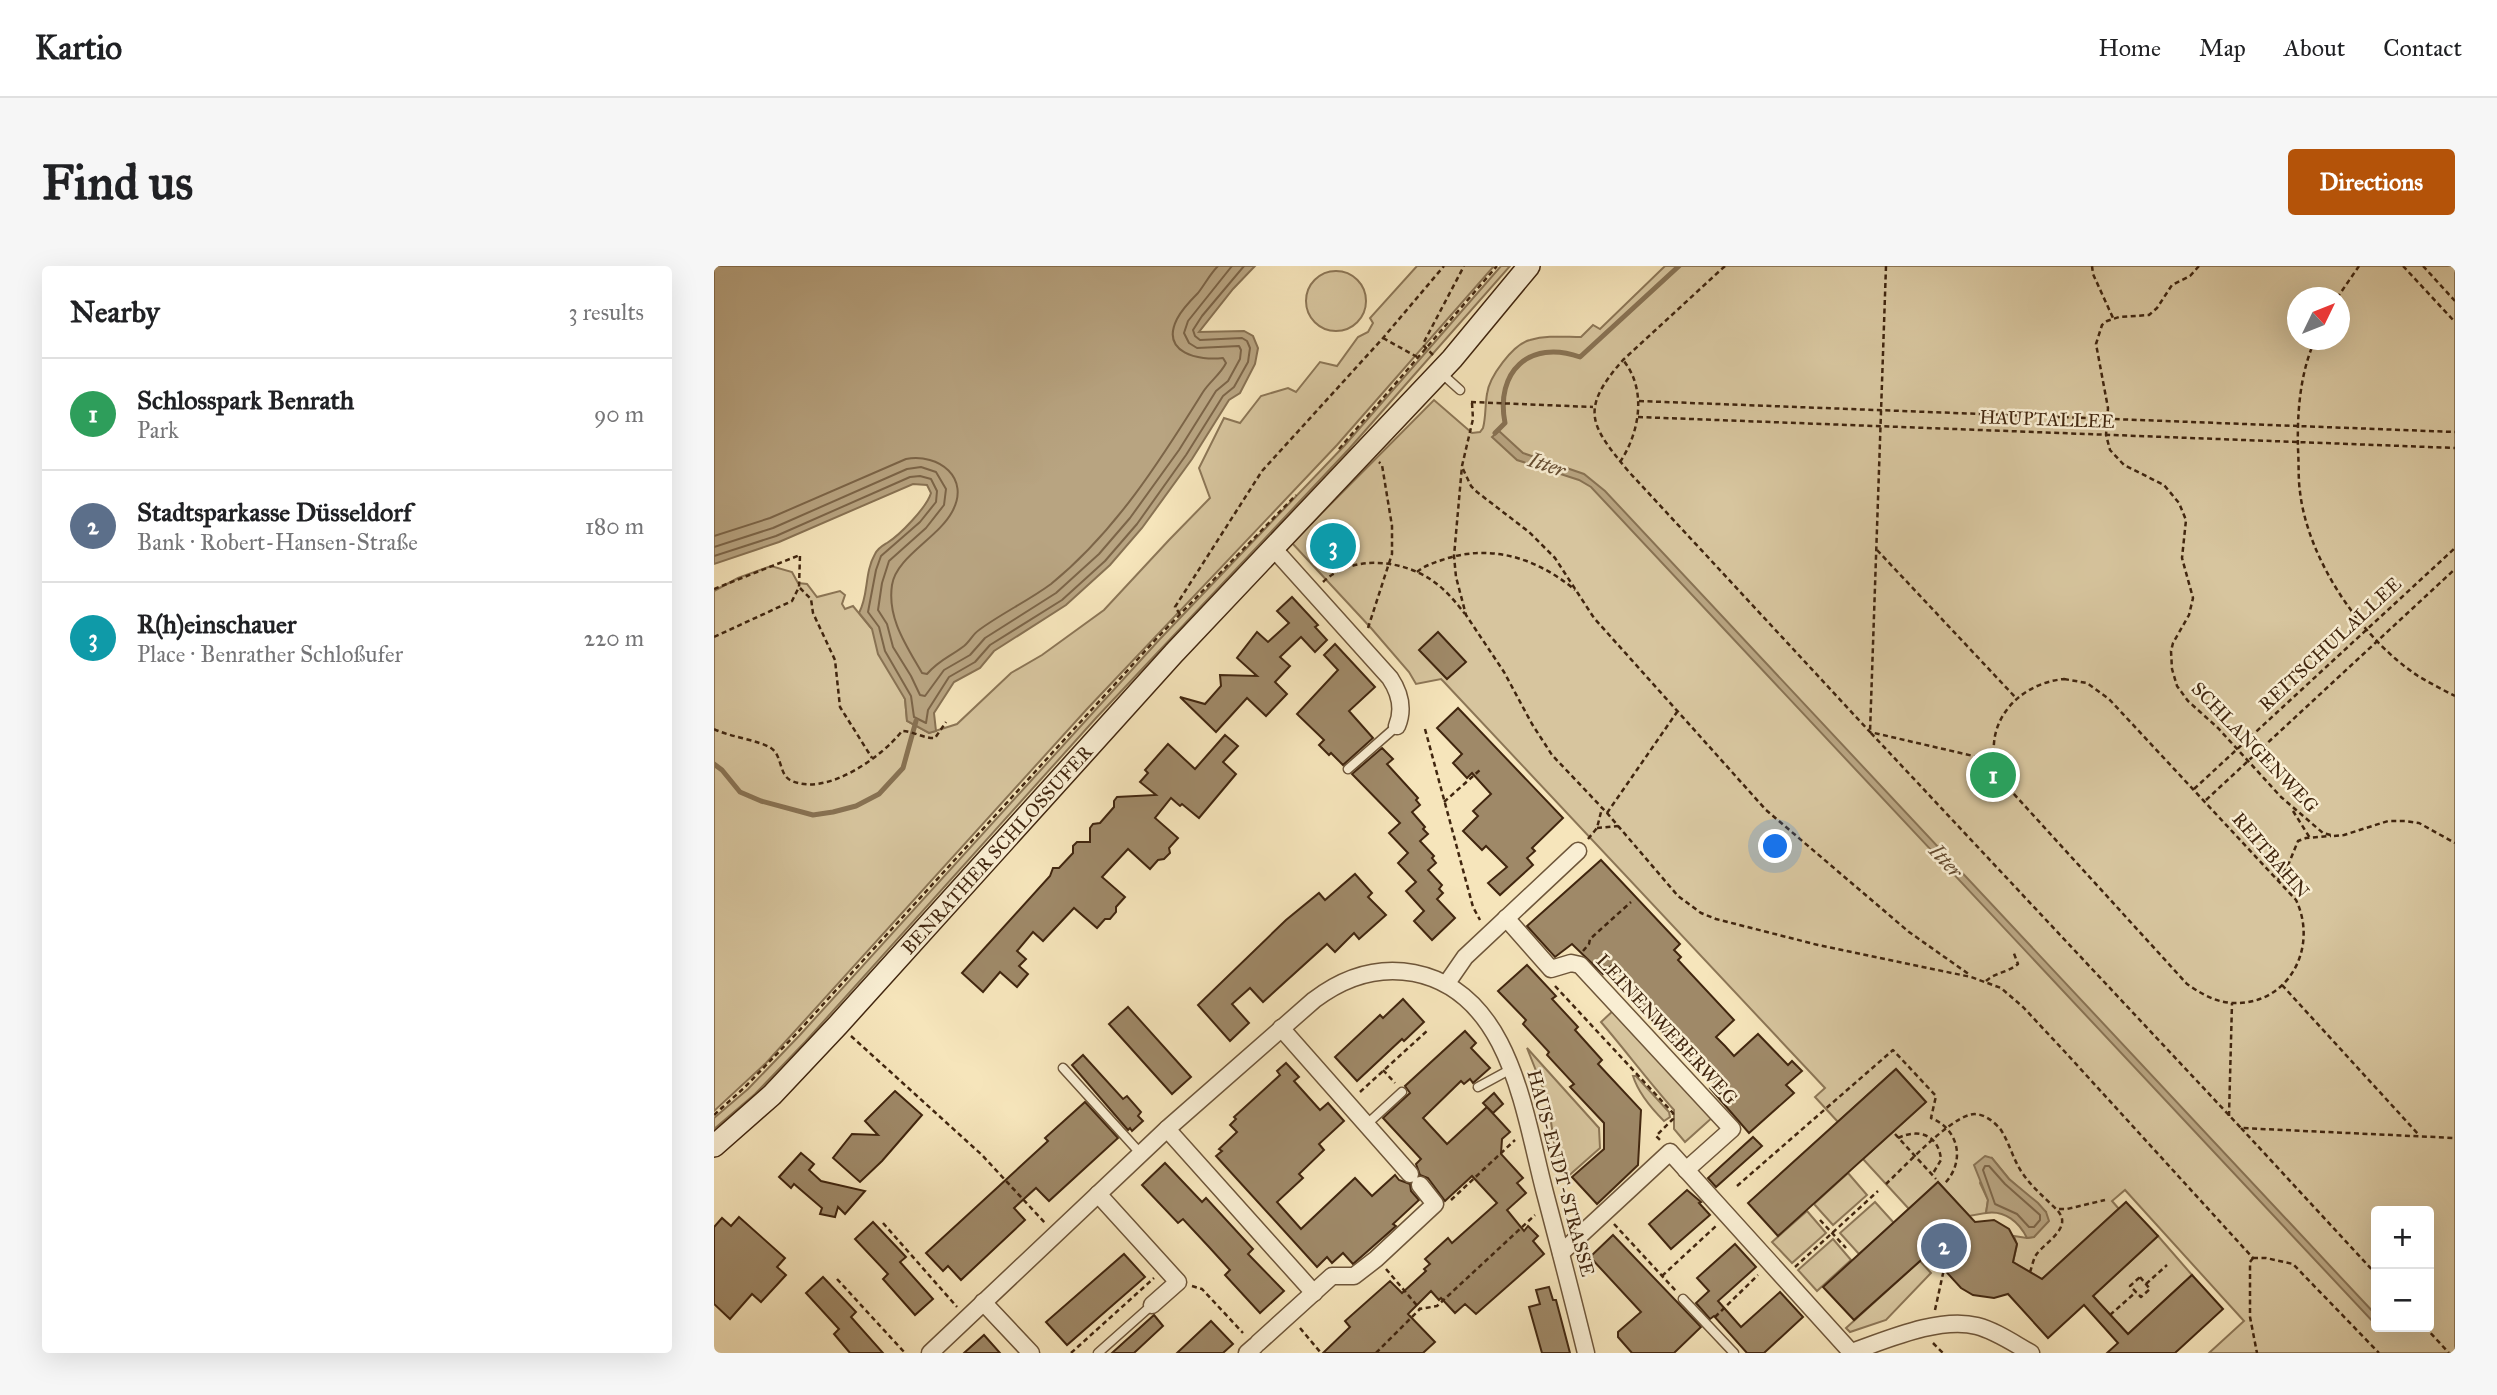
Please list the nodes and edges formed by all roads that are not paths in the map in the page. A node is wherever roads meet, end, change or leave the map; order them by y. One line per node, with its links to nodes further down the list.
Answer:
1 (1529, 266): 2 (street, BENRATHER SCHLOSSUFER)
2 (1440, 372): 3 (lane); 4 (street, BENRATHER SCHLOSSUFER)
3 (1460, 390)
4 (1274, 549): 5 (street); 17 (street, BENRATHER SCHLOSSUFER)
5 (1397, 726): 6 (lane)
6 (1348, 769)
7 (1578, 851): 8 (street)
8 (1506, 918): 9 (street); 19 (street, LEINENWEBERWEG)
9 (1447, 983): 10 (street, HAUS-ENDT-STRASSE); 12 (street, HAUS-ENDT-STRASSE)
10 (1281, 1028): 15 (street); 16 (street, HAUS-ENDT-STRASSE)
11 (1063, 1068): 18 (lane)
12 (1513, 1068): 13 (lane); 21 (street, HAUS-ENDT-STRASSE)
13 (1478, 1087)
14 (1402, 1092): 15 (lane)
15 (1366, 1125): 22 (street)
16 (1167, 1129): 18 (street, HAUS-ENDT-STRASSE); 22 (street)
17 (714, 1146)
18 (1141, 1154): 20 (street, HAUS-ENDT-STRASSE)
19 (1686, 1170): 21 (street); 32 (street)
20 (1098, 1194): 24 (street, HAUS-ENDT-STRASSE); 25 (street)
21 (1561, 1253): 30 (street, HAUS-ENDT-STRASSE)
22 (1314, 1293): 26 (street)
23 (1683, 1299): 31 (lane)
24 (983, 1301): 27 (street, HAUS-ENDT-STRASSE); 28 (street)
25 (1152, 1305): 29 (lane)
26 (1253, 1347)
27 (930, 1353)
28 (1031, 1353)
29 (1098, 1353)
30 (1586, 1353)
31 (1734, 1353)
32 (1850, 1353): 33 (street)
33 (2031, 1353)

